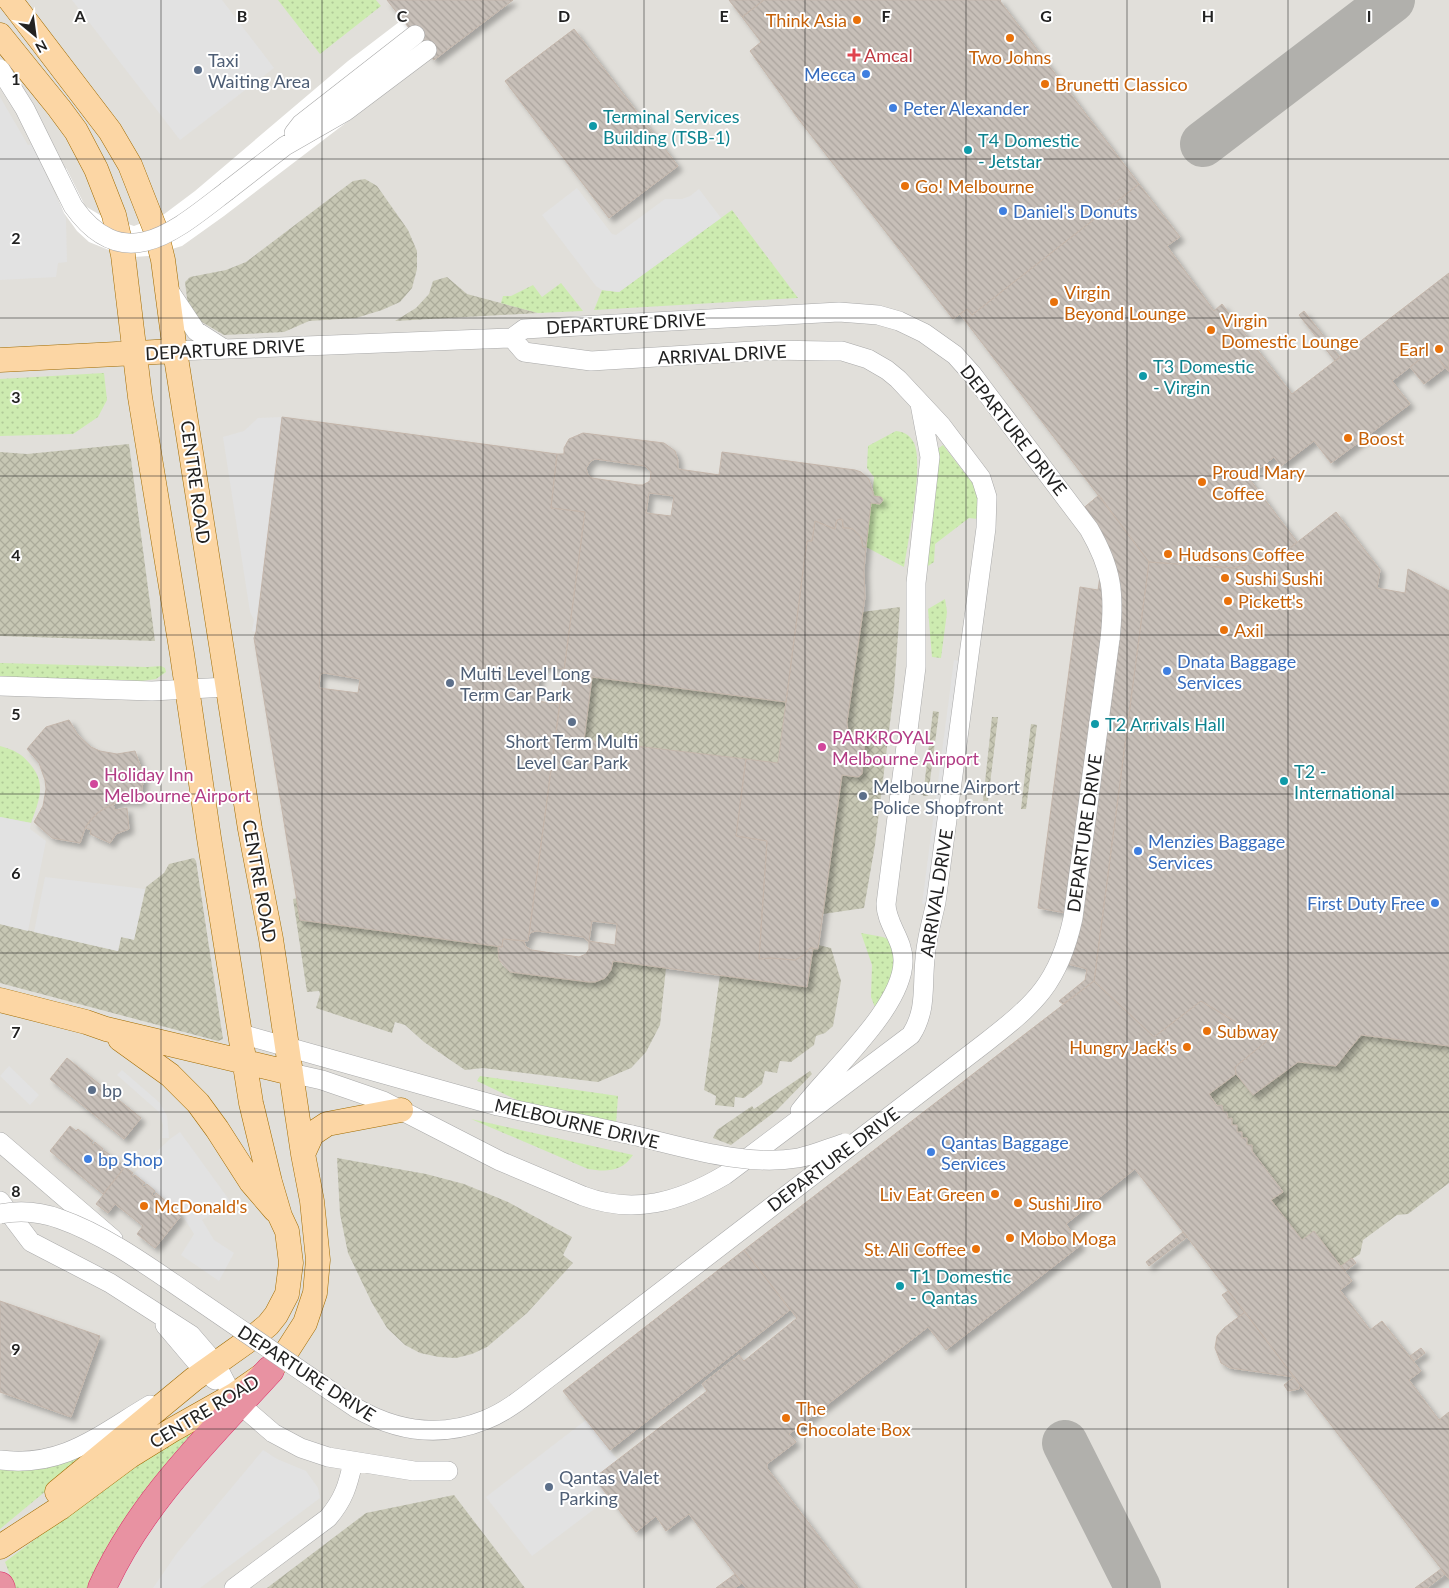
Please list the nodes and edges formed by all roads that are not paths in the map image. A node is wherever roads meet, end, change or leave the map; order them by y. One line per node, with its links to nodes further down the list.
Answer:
1 (10, 0): 5 (main road, CENTRE ROAD)
2 (0, 35): 9 (main road, CENTRE ROAD)
3 (421, 43): 4 (street, bridge)
4 (0, 69)
5 (167, 287): 7 (street); 8 (main road, CENTRE ROAD)
6 (512, 338): 7 (street, DEPARTURE DRIVE); 11 (street, ARRIVAL DRIVE); 23 (street, DEPARTURE DRIVE, bridge)
7 (224, 349): 8 (street, DEPARTURE DRIVE)
8 (175, 351): 9 (main road, DEPARTURE DRIVE); 13 (main road, CENTRE ROAD)
9 (136, 353): 10 (main road, DEPARTURE DRIVE); 14 (main road, CENTRE ROAD)
10 (0, 360)
11 (920, 404): 22 (street, ARRIVAL DRIVE); 22 (street, ARRIVAL DRIVE)
12 (0, 686): 14 (street)
13 (227, 687): 14 (street); 18 (main road, CENTRE ROAD)
14 (186, 689): 17 (main road, CENTRE ROAD)
15 (0, 1000): 16 (main road)
16 (106, 1029): 19 (main road); 28 (main road)
17 (241, 1034): 18 (street, MELBOURNE DRIVE); 19 (main road, CENTRE ROAD)
18 (286, 1047): 20 (main road, CENTRE ROAD); 23 (street, MELBOURNE DRIVE, bridge)
19 (245, 1062): 20 (main road); 28 (main road, CENTRE ROAD)
20 (290, 1073): 21 (street); 25 (main road, CENTRE ROAD)
21 (401, 1110): 22 (street, ARRIVAL DRIVE); 25 (main road)
22 (784, 1131)
23 (869, 1132): 29 (street, DEPARTURE DRIVE, bridge)
24 (0, 1142): 29 (street, bridge)
25 (303, 1154): 30 (main road, CENTRE ROAD)
26 (0, 1201): 32 (street)
27 (0, 1214): 29 (street, bridge)
28 (283, 1224): 30 (main road); 32 (main road, CENTRE ROAD)
29 (134, 1256)
30 (316, 1284): 31 (main road, CENTRE ROAD)
31 (270, 1370): 33 (highway)
32 (205, 1371): 33 (street); 34 (street); 37 (main road, CENTRE ROAD)
33 (235, 1396): 35 (street); 37 (main road, CENTRE ROAD); 38 (highway)
34 (0, 1460)
35 (353, 1462): 36 (street); 39 (street)
36 (448, 1471)
37 (6, 1542)
38 (102, 1588)
39 (234, 1588)

